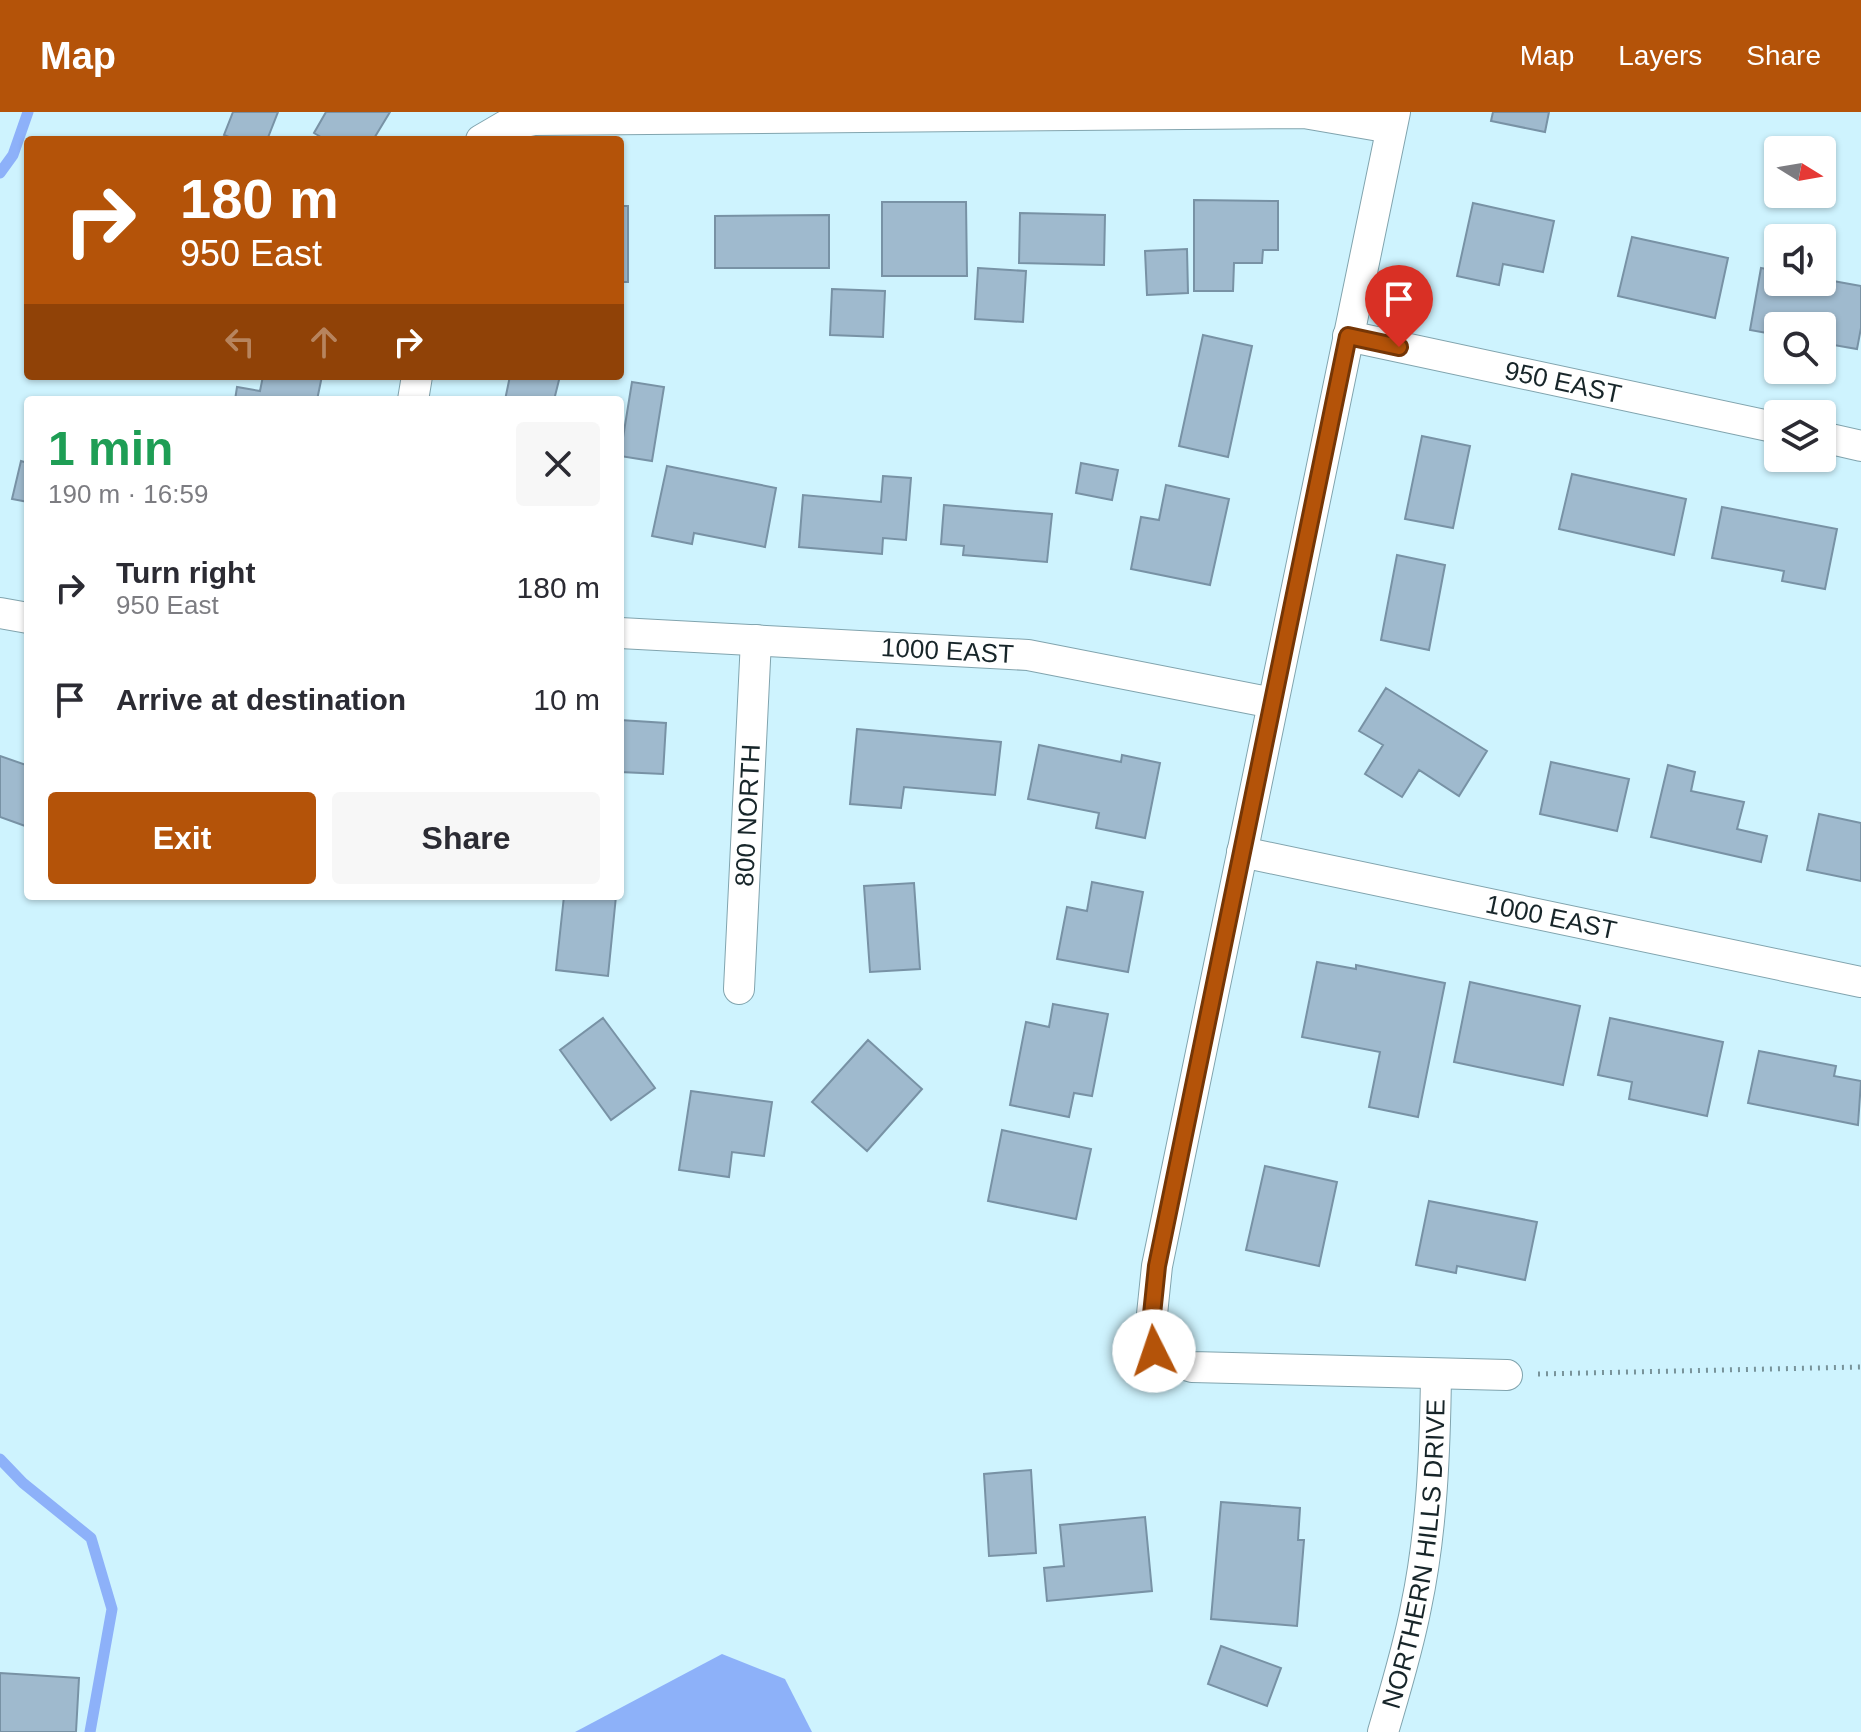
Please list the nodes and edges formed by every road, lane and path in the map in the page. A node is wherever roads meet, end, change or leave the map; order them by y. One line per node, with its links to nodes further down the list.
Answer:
1 (1393, 120): 2 (street); 3 (street)
2 (488, 136)
3 (1348, 336): 4 (street, 950 EAST); 11 (street)
4 (1764, 425)
5 (1836, 440): 6 (street)
6 (1861, 446)
7 (0, 613): 8 (street)
8 (24, 617)
9 (624, 633): 10 (street, 1000 EAST)
10 (756, 640): 11 (street, 1000 EAST); 14 (street, 800 NORTH)
11 (1273, 703): 12 (street)
12 (1242, 852): 13 (street, 1000 EAST); 16 (street)
13 (1861, 982)
14 (739, 989)
15 (1861, 1367): 17 (path)
16 (1436, 1374): 17 (street); 18 (street, NORTHERN HILLS DRIVE)
17 (1507, 1375)
18 (1383, 1732)

